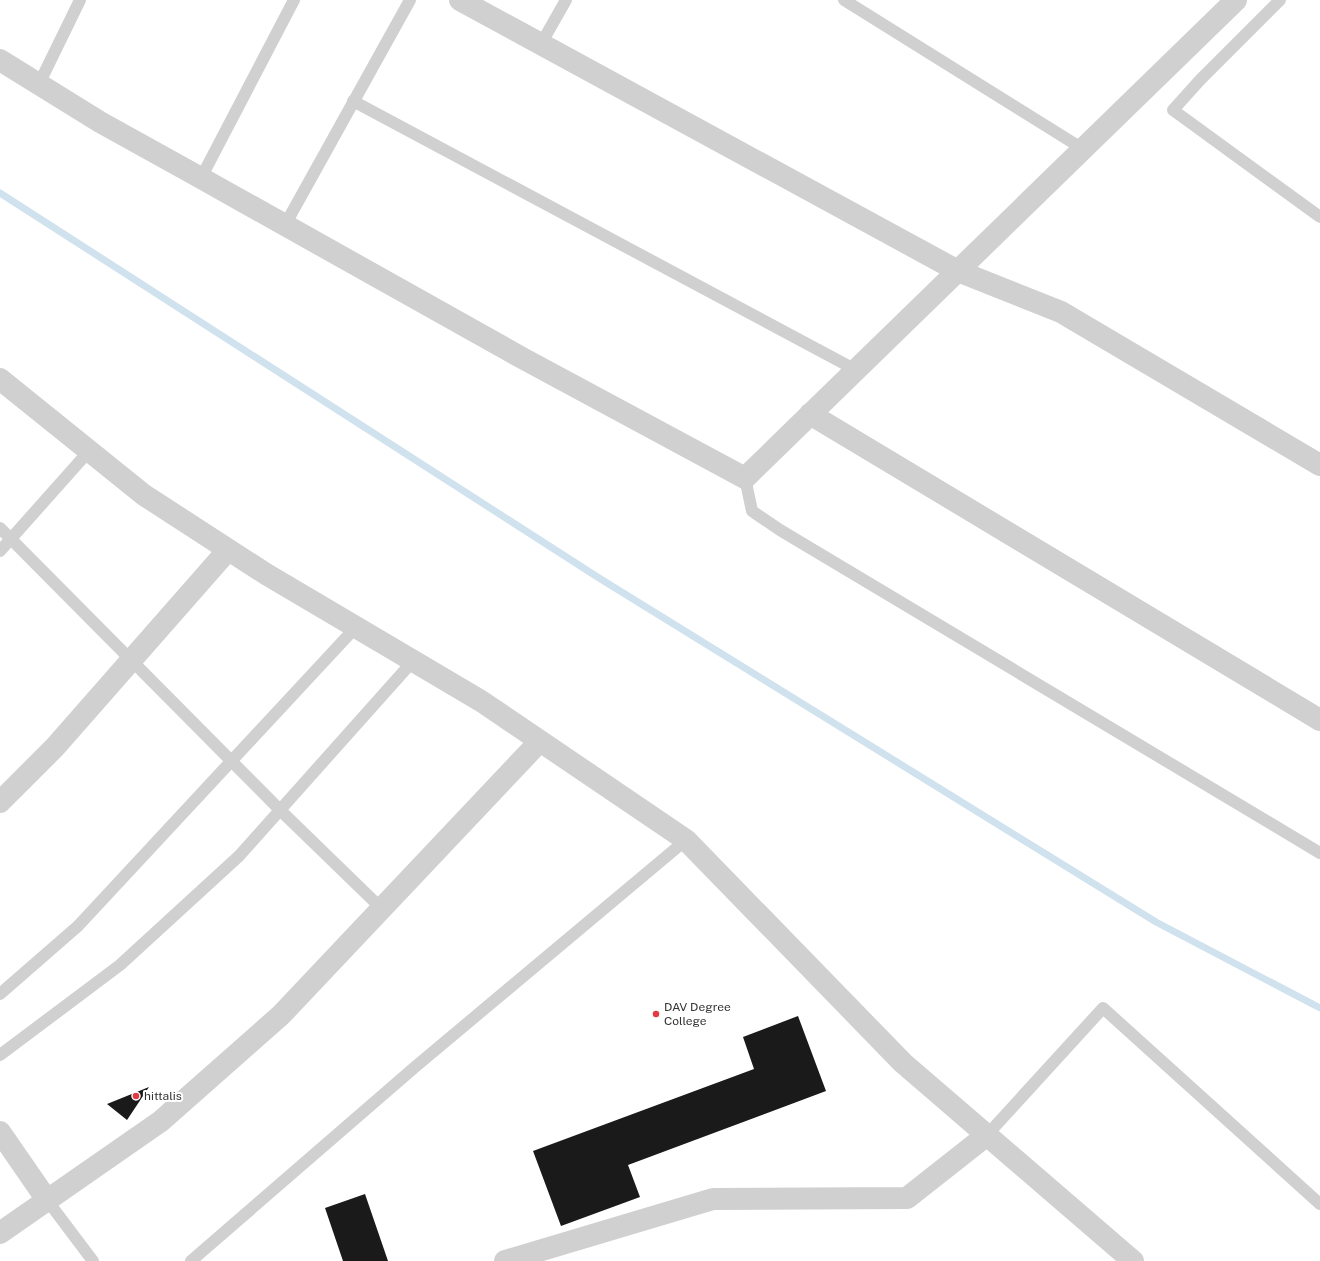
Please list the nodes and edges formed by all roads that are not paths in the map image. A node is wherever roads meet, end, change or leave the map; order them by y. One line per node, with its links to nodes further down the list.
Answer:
1 (80, 0): 11 (lane)
2 (294, 0): 14 (lane)
3 (410, 0): 12 (lane)
4 (460, 0): 9 (street)
5 (566, 0): 9 (lane)
6 (844, 0): 13 (lane)
7 (1236, 0): 13 (street)
8 (1280, 0): 15 (lane)
9 (541, 44): 17 (street)
10 (0, 60): 11 (street)
11 (39, 84): 14 (street)
12 (353, 101): 16 (lane); 18 (lane)
13 (1083, 149): 17 (street)
14 (201, 178): 16 (street)
15 (1320, 217)
16 (284, 225): 23 (street)
17 (958, 271): 18 (street); 22 (street)
18 (856, 370): 20 (street)
19 (0, 379): 21 (street)
20 (810, 414): 23 (street); 31 (street)
21 (89, 451): 25 (lane); 26 (street)
22 (1320, 465)
23 (745, 478): 37 (lane)
24 (0, 528): 25 (lane)
25 (11, 539): 27 (lane); 29 (lane)
26 (228, 550): 28 (street); 29 (street)
27 (0, 551)
28 (356, 628): 30 (street); 33 (lane)
29 (132, 659): 33 (lane); 34 (street)
30 (413, 661): 32 (street); 35 (lane)
31 (1320, 720)
32 (540, 741): 36 (street); 38 (street)
33 (232, 761): 35 (lane); 39 (lane)
34 (0, 802)
35 (280, 810): 38 (lane); 40 (lane)
36 (686, 840): 42 (street); 47 (lane)
37 (1320, 853)
38 (382, 909): 43 (street)
39 (0, 994)
40 (0, 1055)
41 (0, 1132): 43 (street)
42 (987, 1135): 44 (lane); 48 (street); 49 (street)
43 (47, 1200): 45 (street); 46 (lane)
44 (1320, 1204)
45 (0, 1233)
46 (93, 1261)
47 (191, 1261)
48 (505, 1261)
49 (1133, 1261)

